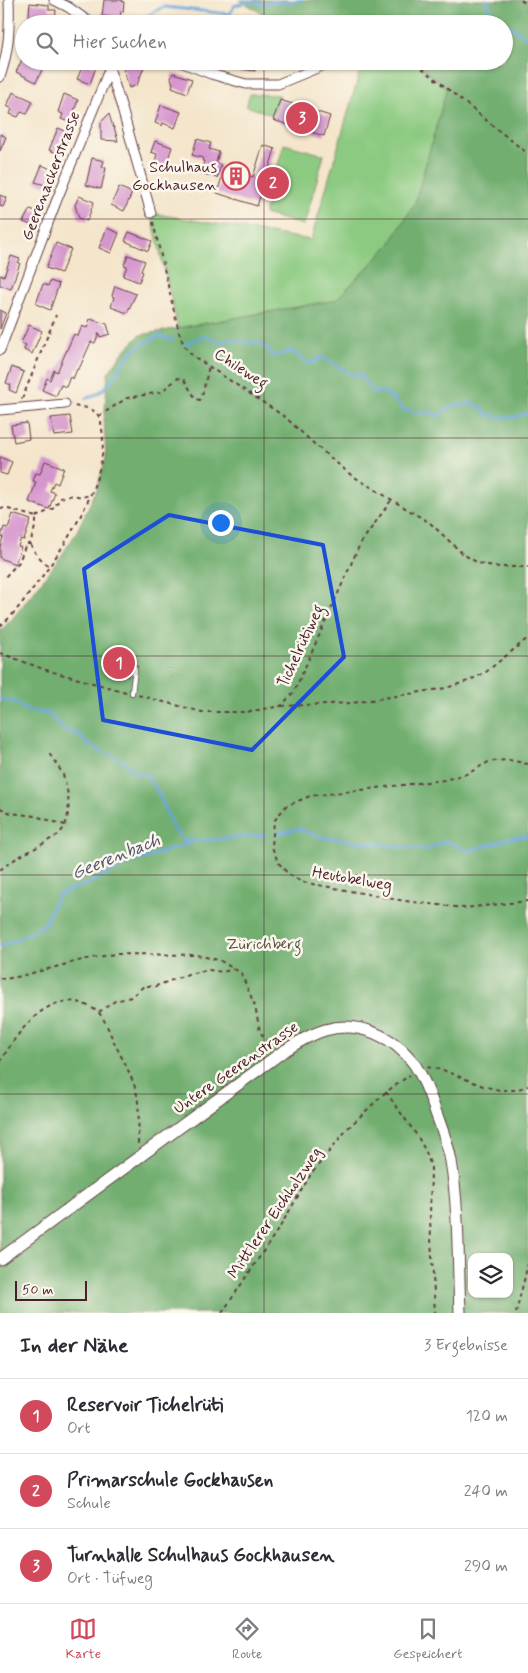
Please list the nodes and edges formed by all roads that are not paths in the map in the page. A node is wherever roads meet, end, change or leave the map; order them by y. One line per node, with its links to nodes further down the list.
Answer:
1 (9, 0): 8 (street)
2 (54, 0): 3 (street)
3 (79, 15)
4 (106, 70): 10 (street, Geerenackerstrasse)
5 (110, 70): 9 (street)
6 (201, 70): 7 (street)
7 (312, 70)
8 (0, 77)
9 (151, 213)
10 (0, 350)
11 (66, 404): 12 (street)
12 (0, 410)
13 (135, 668): 14 (lane)
14 (132, 693)
15 (0, 1259): 16 (street, Untere Geerenstrasse)
16 (460, 1313)

